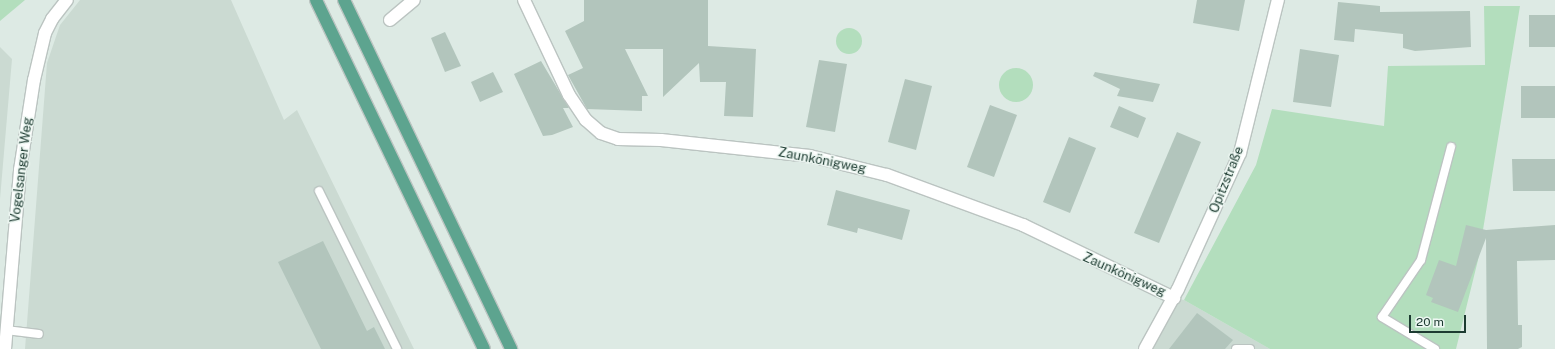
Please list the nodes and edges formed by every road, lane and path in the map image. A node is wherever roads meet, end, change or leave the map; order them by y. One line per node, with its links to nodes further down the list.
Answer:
1 (67, 0): 11 (street, Vogelsanger Weg)
2 (316, 0): 15 (main road)
3 (344, 0): 16 (main road)
4 (414, 0): 7 (street)
5 (524, 0): 10 (street, Zaunkönigweg)
6 (1278, 0): 10 (street, Opitzstraße)
7 (390, 20)
8 (1451, 147): 20 (lane)
9 (319, 191): 14 (lane)
10 (1174, 298): 17 (street, Opitzstraße)
11 (6, 330): 12 (lane); 13 (street, Vogelsanger Weg)
12 (40, 334)
13 (4, 349)
14 (397, 349)
15 (484, 349)
16 (511, 349)
17 (1145, 349)
18 (1236, 349): 19 (lane)
19 (1250, 349)
20 (1435, 349)

